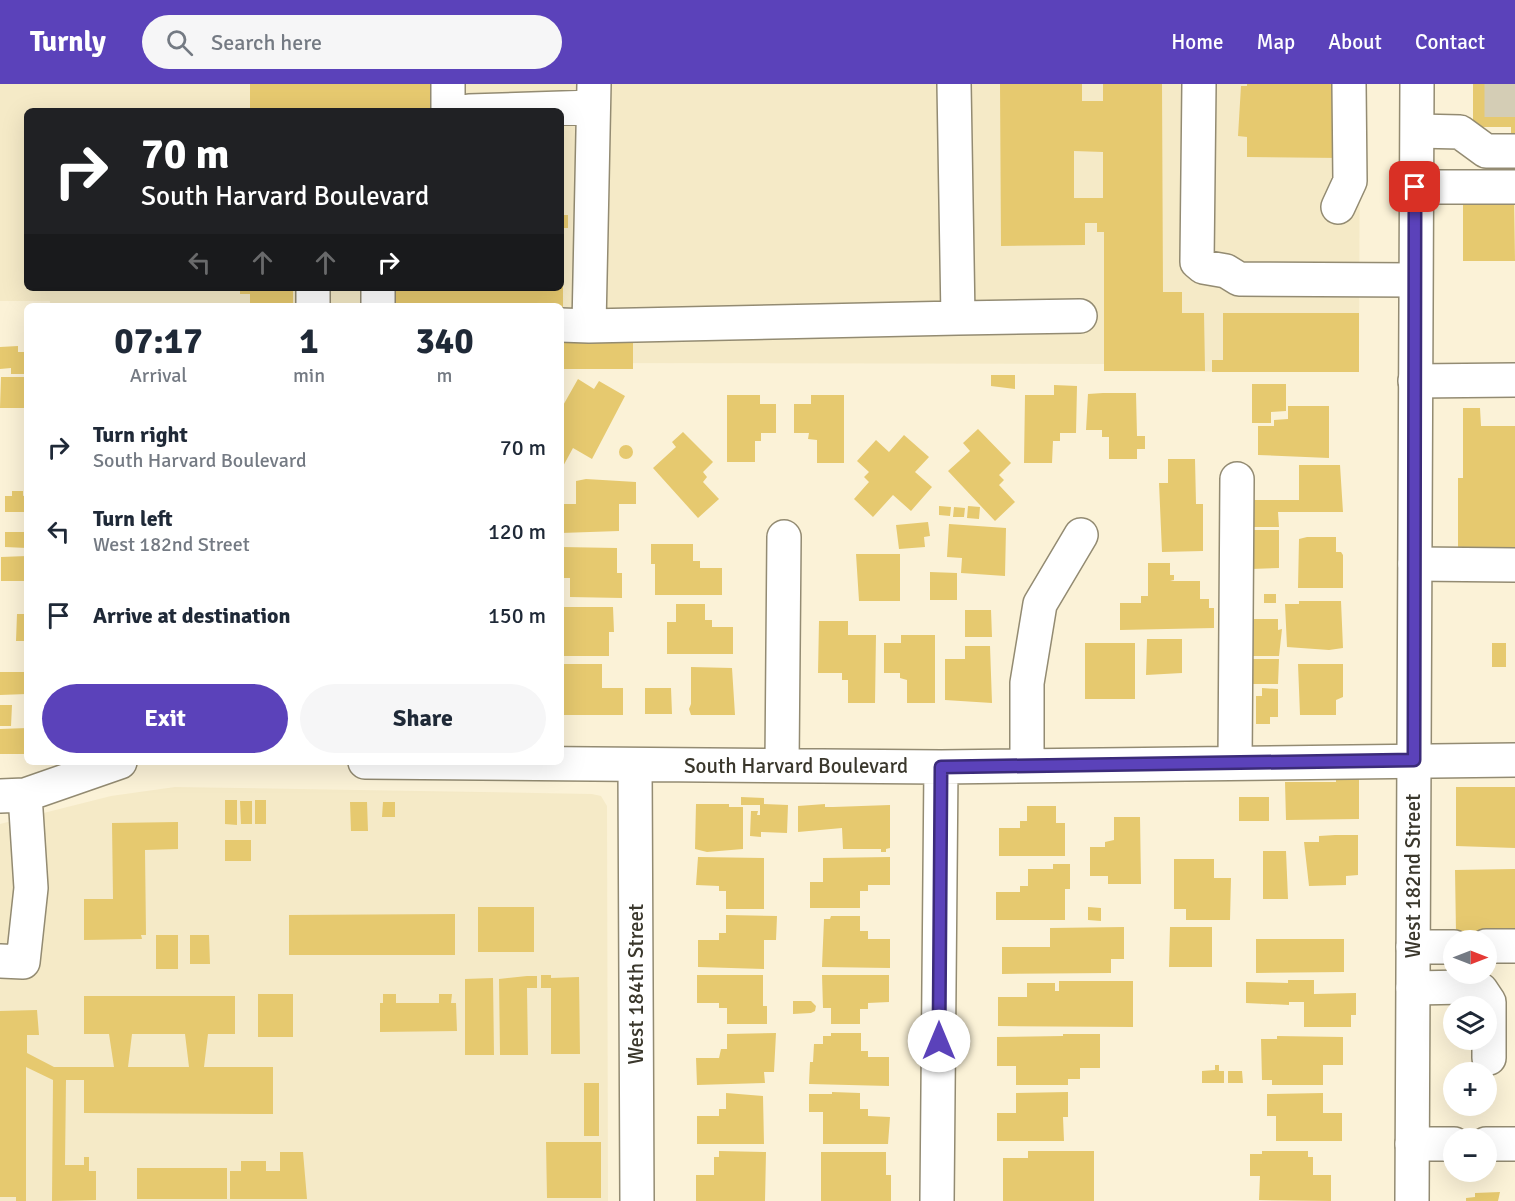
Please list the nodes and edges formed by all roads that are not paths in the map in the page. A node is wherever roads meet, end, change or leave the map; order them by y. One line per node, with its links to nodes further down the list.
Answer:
1 (448, 84): 7 (street)
2 (954, 84): 16 (street)
3 (1199, 84): 14 (street)
4 (1349, 84): 13 (street)
5 (1418, 84): 9 (street, West 182nd Street)
6 (594, 95): 8 (street); 17 (street)
7 (448, 108)
8 (493, 108)
9 (1418, 131): 10 (street); 11 (street, West 182nd Street)
10 (1505, 143)
11 (1415, 187): 12 (street); 14 (street, West 182nd Street)
12 (1515, 187)
13 (1338, 207)
14 (1415, 280): 19 (street, West 182nd Street)
15 (1080, 316): 16 (street)
16 (958, 318): 17 (street)
17 (575, 326)
18 (1515, 380): 19 (street)
19 (1415, 381): 23 (street, West 182nd Street)
20 (1237, 479): 27 (street)
21 (1081, 536): 31 (street)
22 (784, 537): 30 (street)
23 (1415, 564): 24 (street); 25 (street, West 182nd Street)
24 (1515, 565)
25 (1414, 760): 26 (street, South Harvard Boulevard); 27 (street, South Harvard Boulevard); 37 (street, West 182nd Street)
26 (1515, 760)
27 (1235, 762): 31 (street, South Harvard Boulevard)
28 (110, 765): 34 (street)
29 (564, 765): 32 (street, South Harvard Boulevard)
30 (782, 765): 32 (street, South Harvard Boulevard); 33 (street, South Harvard Boulevard)
31 (1027, 765): 33 (street, South Harvard Boulevard)
32 (635, 766): 46 (street, West 184th Street)
33 (941, 767): 47 (street)
34 (12, 795): 39 (street)
35 (1497, 946): 36 (street)
36 (1515, 946)
37 (1413, 947): 38 (street); 40 (street, West 182nd Street)
38 (1443, 947)
39 (0, 961)
40 (1413, 988): 41 (street); 42 (street, West 182nd Street)
41 (1489, 1058)
42 (1412, 1144): 43 (street); 48 (street, West 182nd Street)
43 (1443, 1144)
44 (1497, 1144): 45 (street)
45 (1515, 1144)
46 (638, 1201)
47 (938, 1201)
48 (1412, 1201)

